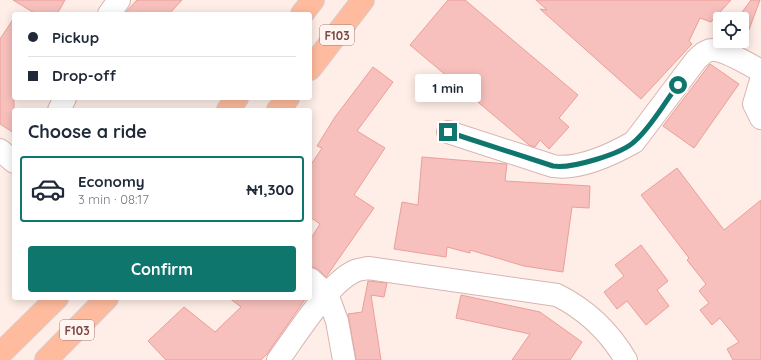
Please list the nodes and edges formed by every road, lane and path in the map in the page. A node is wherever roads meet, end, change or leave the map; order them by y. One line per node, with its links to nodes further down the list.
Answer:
1 (119, 0): 4 (street)
2 (313, 0): 5 (main road)
3 (363, 0): 6 (main road, F103)
4 (110, 12)
5 (304, 12)
6 (312, 66)
7 (761, 71): 12 (street)
8 (761, 80): 11 (street)
9 (286, 100): 10 (main road)
10 (280, 108)
11 (759, 110)
12 (448, 132)
13 (0, 150): 14 (street)
14 (12, 160)
15 (312, 281): 16 (street)
16 (327, 294): 21 (street); 22 (street); 23 (street)
17 (55, 300): 19 (main road, F103)
18 (104, 300): 20 (main road, F103)
19 (0, 354)
20 (46, 360)
21 (278, 360)
22 (344, 360)
23 (626, 360)

